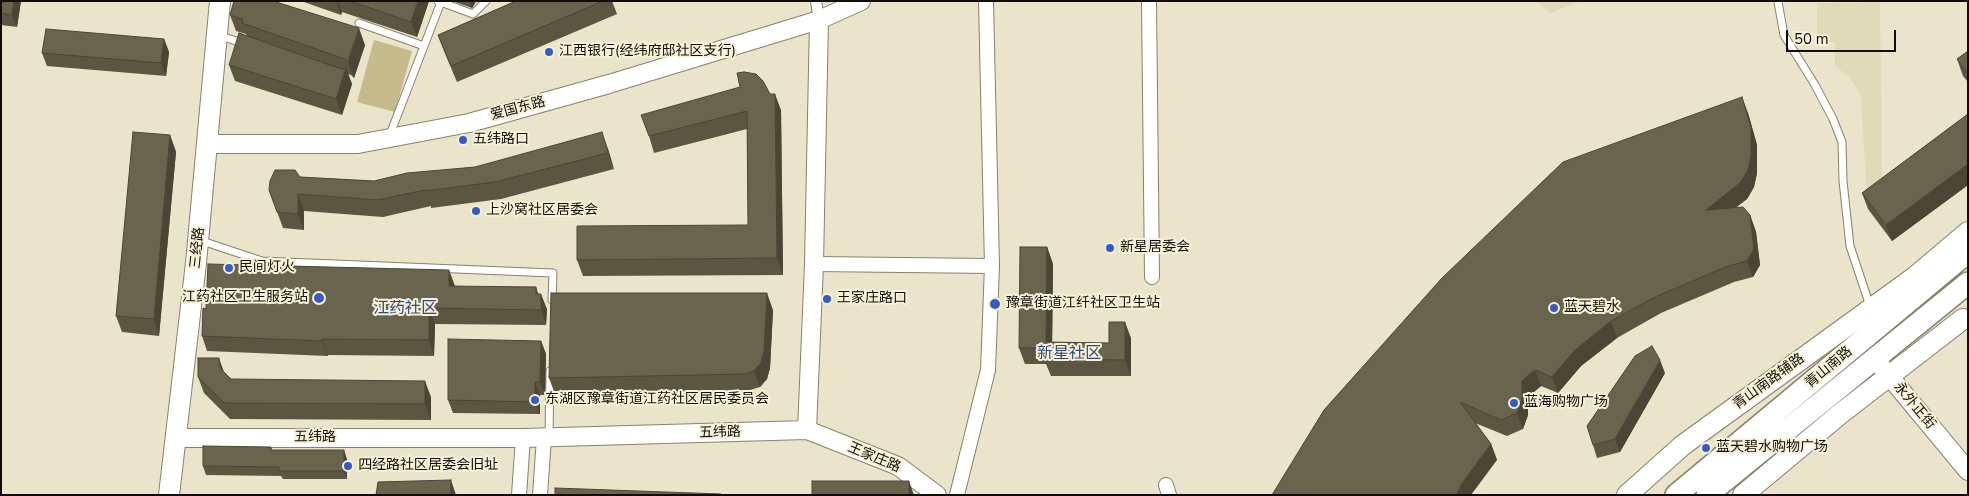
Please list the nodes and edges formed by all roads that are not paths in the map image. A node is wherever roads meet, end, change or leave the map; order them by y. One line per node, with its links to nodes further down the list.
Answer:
1 (220, 1): 11 (main road, 三经路)
2 (486, 1): 7 (lane)
3 (816, 1): 9 (street)
4 (861, 1): 9 (street)
5 (986, 1): 20 (street)
6 (1150, 1): 22 (street)
7 (439, 2): 12 (lane)
8 (1778, 2): 25 (lane)
9 (819, 20): 14 (street, 爱国东路); 19 (street)
10 (359, 23): 12 (lane)
11 (217, 35): 13 (lane); 15 (main road, 三经路)
12 (424, 46): 14 (lane)
13 (255, 48)
14 (389, 138): 15 (street, 爱国东路)
15 (207, 144): 17 (main road, 三经路)
16 (1968, 232): 21 (main road)
17 (198, 240): 26 (lane); 34 (main road, 三经路)
18 (1968, 252): 24 (main road, 青山南路)
19 (814, 264): 20 (street); 33 (street)
20 (992, 266): 42 (street)
21 (1916, 276): 24 (main road); 25 (main road, 青山南路辅路)
22 (1152, 277)
23 (1968, 284): 27 (main road, 青山南路)
24 (1910, 300): 29 (main road, 青山南路)
25 (1871, 308): 43 (main road, 青山南路辅路)
26 (552, 312)
27 (1927, 317): 28 (main road); 30 (main road, 青山南路)
28 (1965, 318): 32 (main road)
29 (1860, 342): 30 (street, 永外正街); 44 (main road, 青山南路)
30 (1875, 358): 32 (street, 永外正街); 45 (main road, 青山南路)
31 (551, 360): 36 (lane)
32 (1890, 376): 37 (street, 永外正街); 46 (main road)
33 (807, 430): 36 (street, 五纬路); 41 (street, 王家庄路)
34 (176, 438): 35 (street, 五纬路); 38 (main road, 三经路)
35 (523, 438): 36 (street, 五纬路); 39 (street)
36 (546, 438): 40 (street)
37 (1968, 471)
38 (169, 495)
39 (519, 495)
40 (540, 495)
41 (937, 495)
42 (957, 495)
43 (1627, 495)
44 (1676, 495)
45 (1707, 495)
46 (1743, 495)

